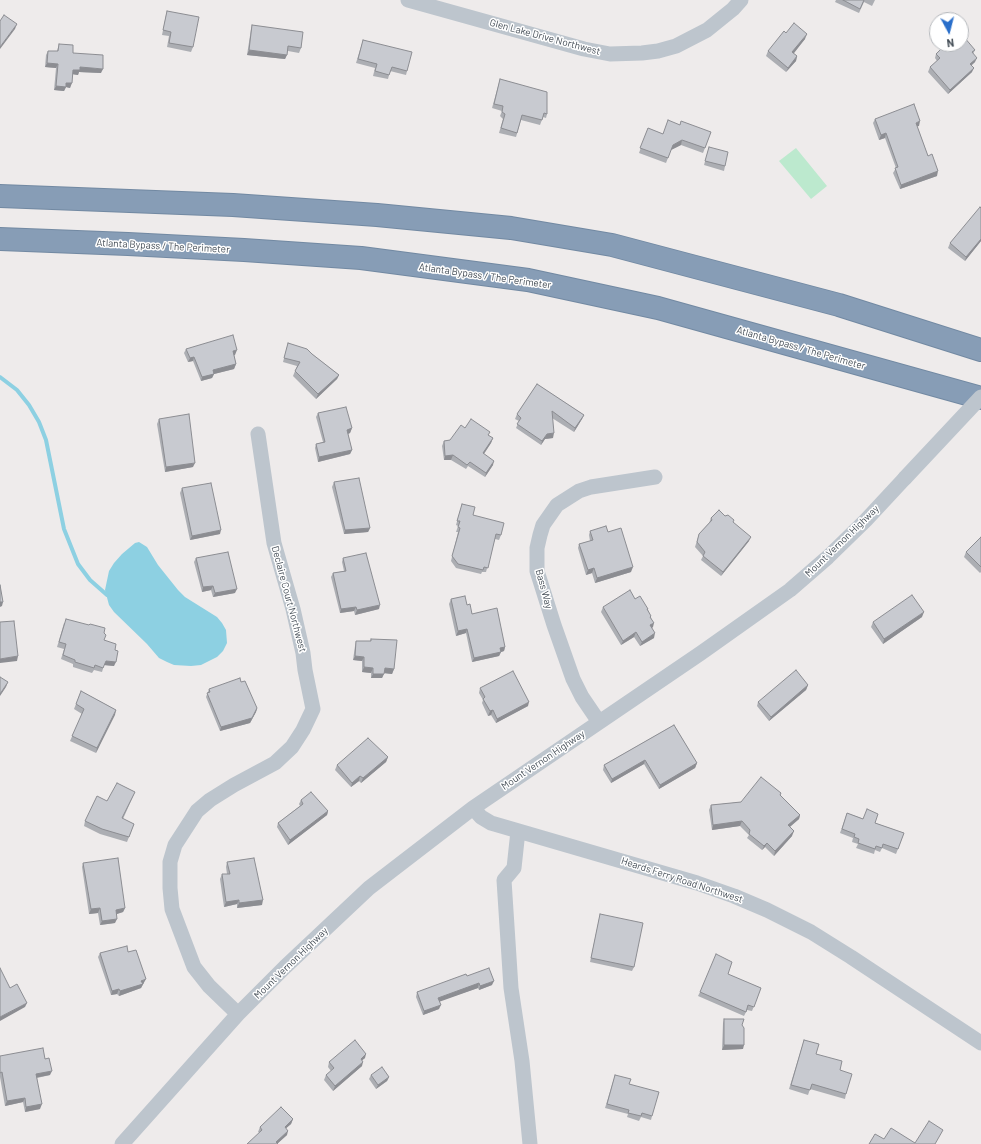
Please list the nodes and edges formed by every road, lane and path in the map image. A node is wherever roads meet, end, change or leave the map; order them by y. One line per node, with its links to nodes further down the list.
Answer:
1 (408, 0): 2 (street, Glen Lake Drive Northwest)
2 (741, 0)
3 (0, 196): 5 (highway)
4 (0, 239): 6 (highway, Atlanta Bypass / The Perimeter)
5 (981, 350)
6 (981, 398): 9 (street, Mount Vernon Highway, bridge)
7 (258, 434): 12 (street, Declaire Court Northwest)
8 (655, 477): 9 (street, Bass Way)
9 (599, 722): 10 (street, Mount Vernon Highway)
10 (473, 808): 11 (street, Heards Ferry Road Northwest); 12 (street, Mount Vernon Highway)
11 (518, 831): 13 (street, Heards Ferry Road Northwest); 15 (street)
12 (238, 1014): 14 (street, Mount Vernon Highway)
13 (981, 1043)
14 (122, 1144)
15 (530, 1144)

